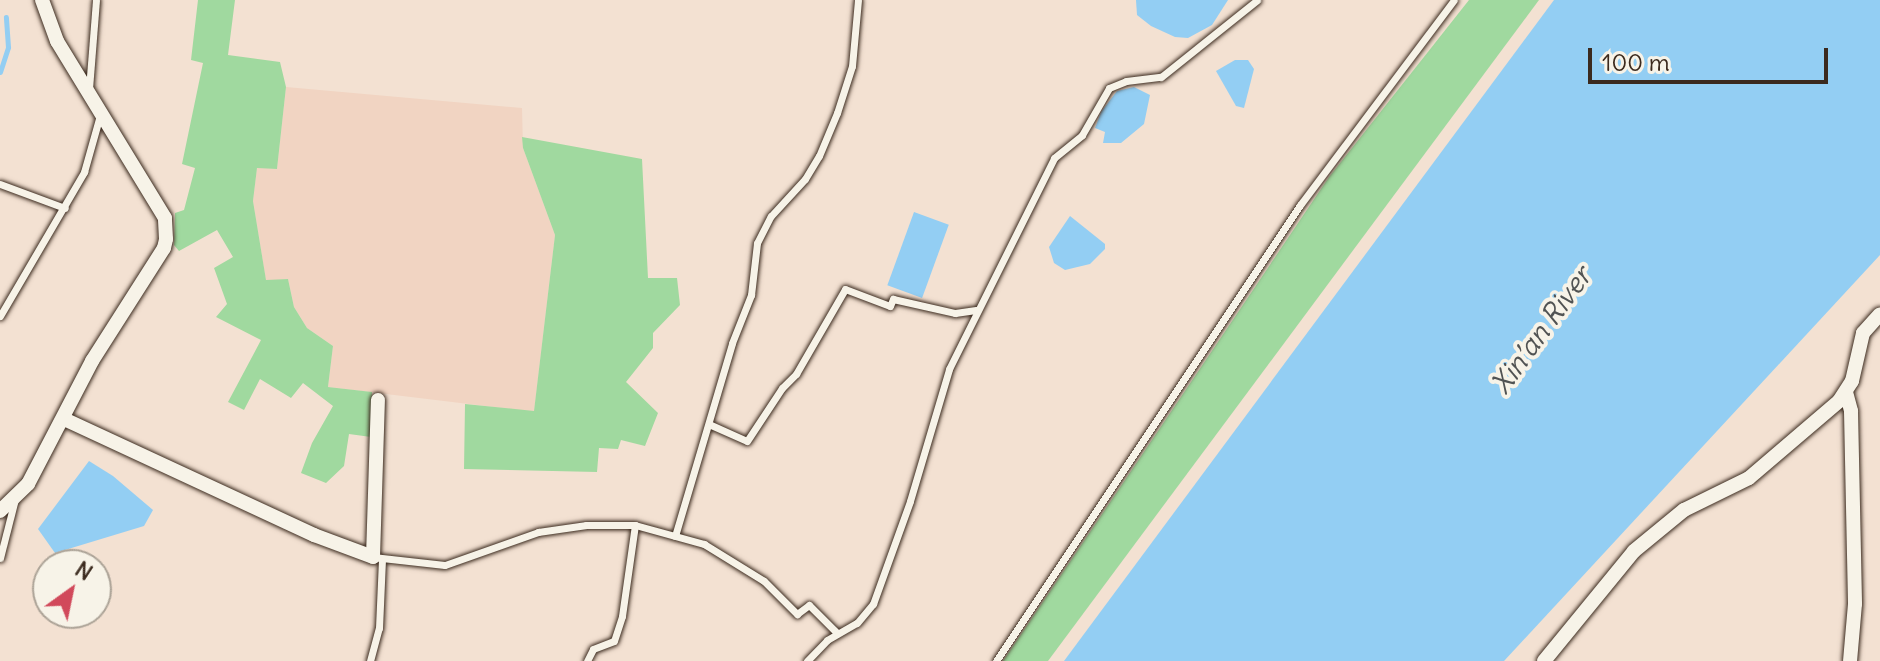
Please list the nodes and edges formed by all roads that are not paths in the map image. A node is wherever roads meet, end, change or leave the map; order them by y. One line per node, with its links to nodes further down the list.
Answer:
1 (42, 0): 6 (street)
2 (96, 0): 6 (lane)
3 (858, 0): 16 (lane)
4 (1257, 0): 10 (lane)
5 (1454, 0): 27 (lane)
6 (88, 93): 7 (street)
7 (101, 113): 9 (lane); 15 (street)
8 (0, 184): 9 (lane)
9 (65, 208): 12 (lane)
10 (976, 310): 16 (lane); 23 (lane)
11 (1880, 314): 13 (street)
12 (0, 316)
13 (1846, 392): 28 (street); 29 (street)
14 (378, 400): 22 (street)
15 (64, 419): 17 (street); 22 (street)
16 (711, 425): 20 (lane)
17 (15, 499): 18 (street); 21 (lane)
18 (0, 511)
19 (635, 525): 20 (lane); 22 (lane); 25 (lane)
20 (675, 536): 23 (lane)
21 (0, 558)
22 (378, 558): 24 (lane)
23 (837, 633): 26 (lane)
24 (370, 661)
25 (587, 661)
26 (807, 661)
27 (996, 661)
28 (1544, 661)
29 (1850, 661)

